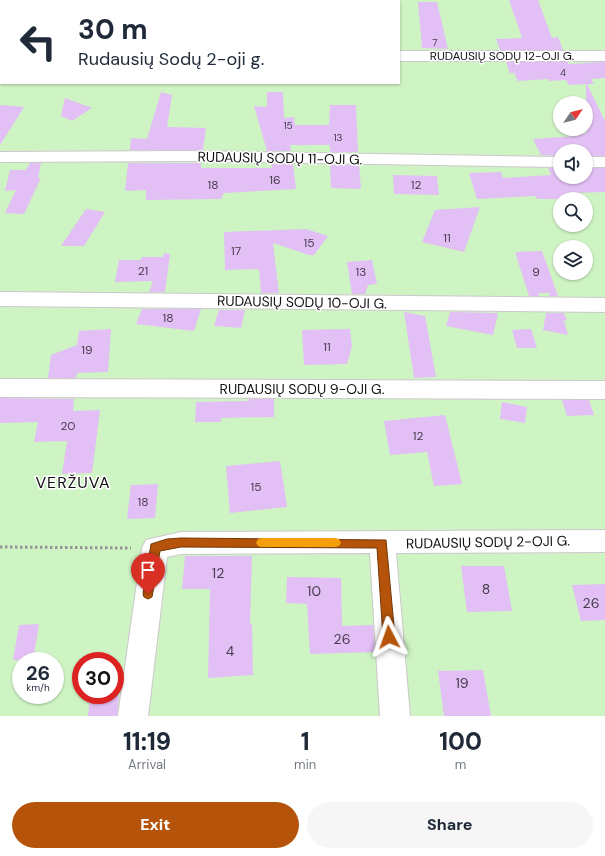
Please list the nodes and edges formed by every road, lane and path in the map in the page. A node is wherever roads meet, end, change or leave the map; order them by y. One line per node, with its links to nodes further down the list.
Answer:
1 (400, 56): 2 (street, RUDAUSIŲ SODŲ 12-OJI G.)
2 (605, 56)
3 (0, 157): 4 (street, RUDAUSIŲ SODŲ 11-OJI G.)
4 (553, 162)
5 (593, 162): 6 (street)
6 (605, 162)
7 (0, 299): 8 (street, RUDAUSIŲ SODŲ 10-OJI G.)
8 (605, 305)
9 (0, 388): 10 (street, RUDAUSIŲ SODŲ 9-OJI G.)
10 (605, 390)
11 (605, 541): 12 (street, RUDAUSIŲ SODŲ 2-OJI G.)
12 (382, 543): 14 (street, RUDAUSIŲ SODŲ 2-OJI G.); 16 (street)
13 (0, 547): 14 (path)
14 (155, 548): 15 (street)
15 (133, 716)
16 (395, 716)

